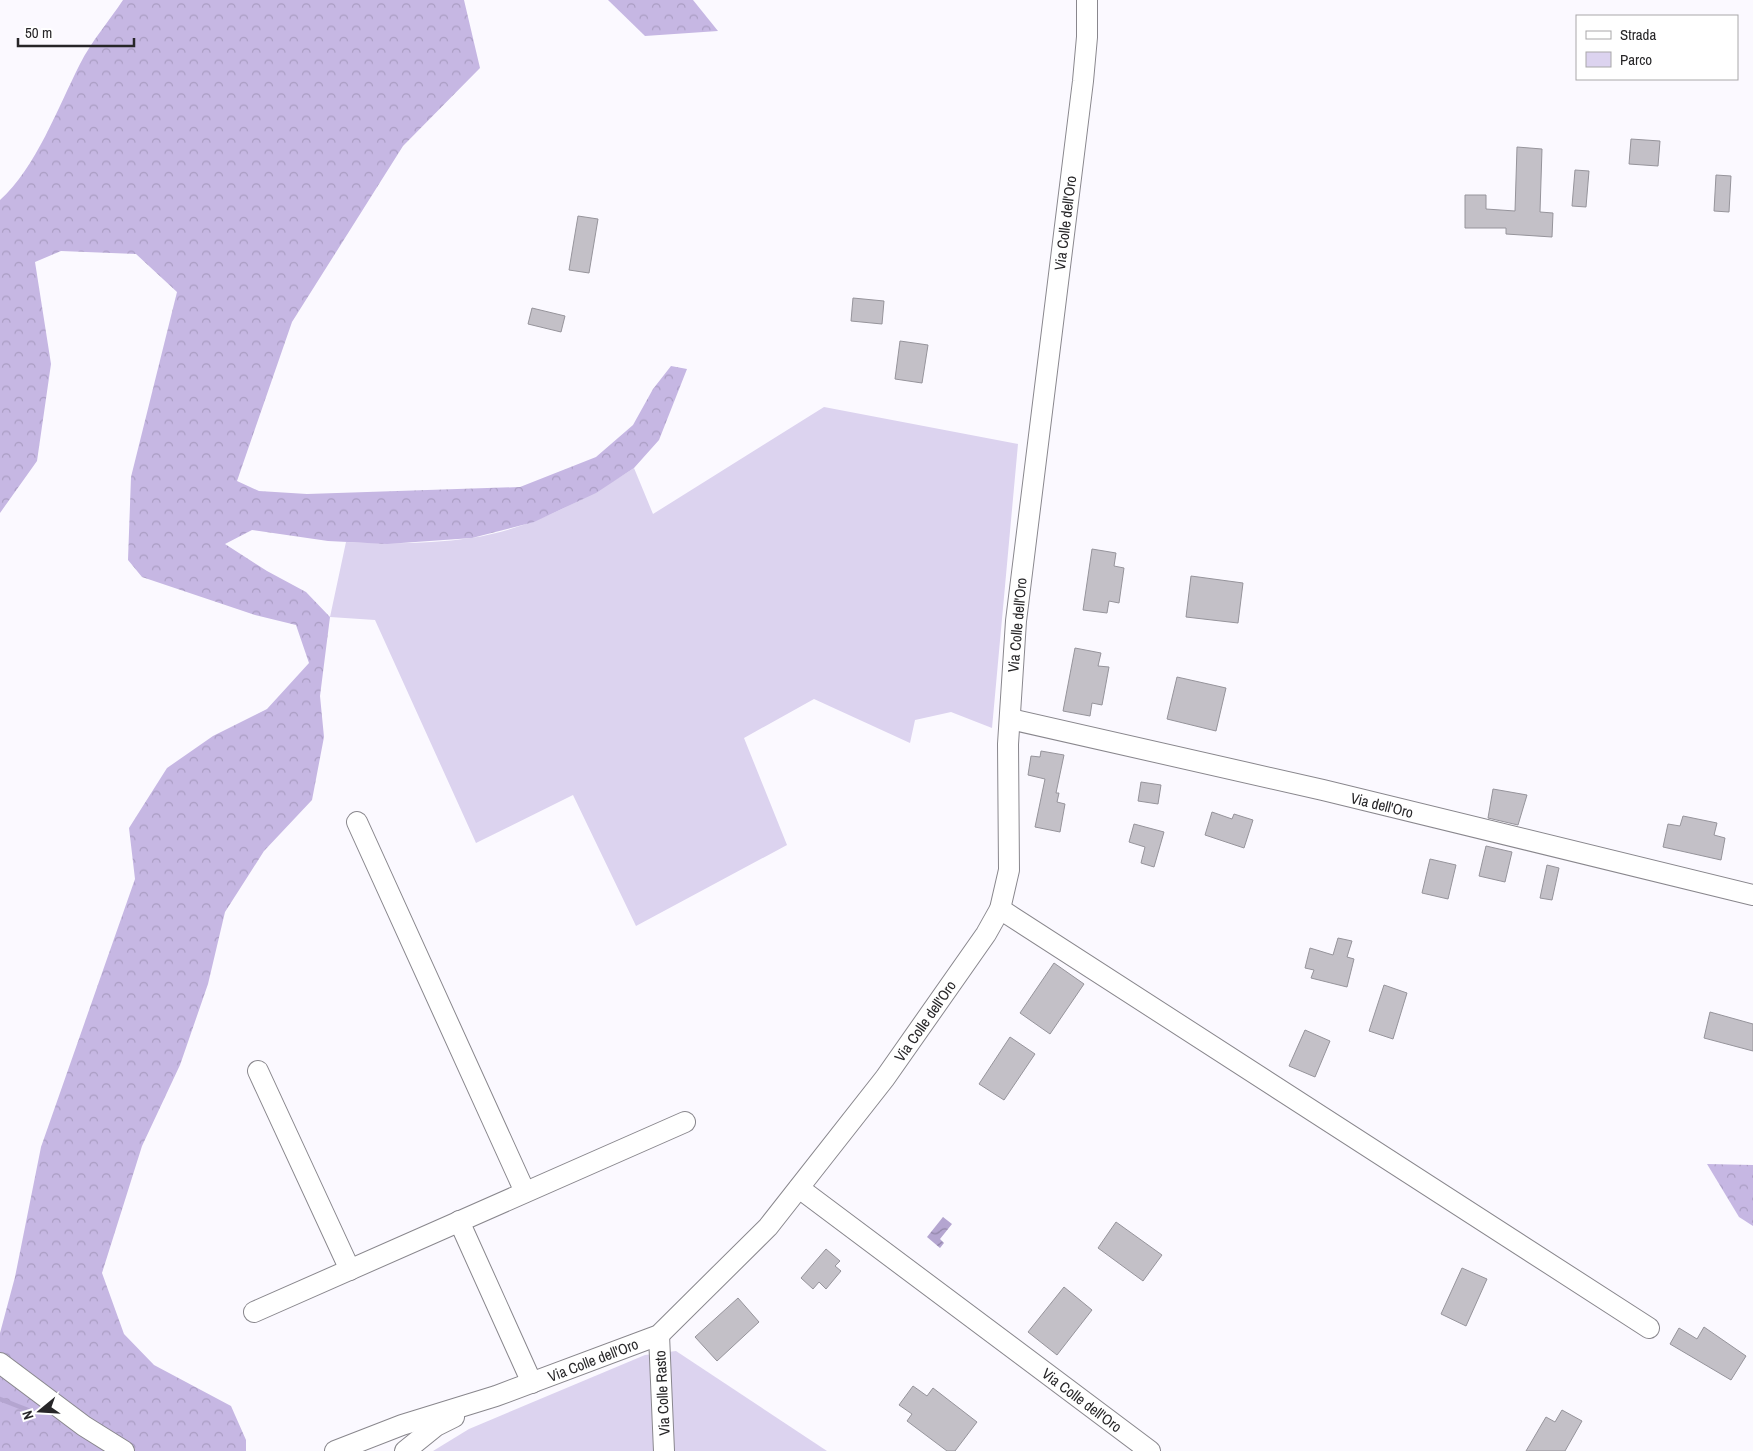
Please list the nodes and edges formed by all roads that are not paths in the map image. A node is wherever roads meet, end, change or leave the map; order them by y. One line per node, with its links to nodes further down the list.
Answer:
1 (1087, 0): 2 (street, Via Colle dell'Oro)
2 (1010, 719): 4 (street, Via dell'Oro); 5 (street, Via Colle dell'Oro)
3 (357, 822): 9 (street)
4 (1753, 895)
5 (1000, 909): 8 (street, Via Colle dell'Oro); 13 (street)
6 (258, 1071): 11 (street)
7 (685, 1122): 9 (street)
8 (799, 1188): 14 (street, Via Colle dell'Oro); 22 (street, Via Colle dell'Oro)
9 (525, 1192): 10 (street)
10 (459, 1221): 11 (street); 16 (street)
11 (350, 1270): 12 (street)
12 (254, 1312)
13 (1649, 1328)
14 (659, 1335): 16 (street, Via Colle dell'Oro); 21 (street, Via Colle Rasto)
15 (0, 1364): 18 (street)
16 (532, 1383): 17 (street, Via Colle dell'Oro)
17 (496, 1396): 19 (street, Via Colle dell'Oro); 20 (street)
18 (124, 1451)
19 (335, 1451)
20 (406, 1451)
21 (664, 1451)
22 (1150, 1451)

